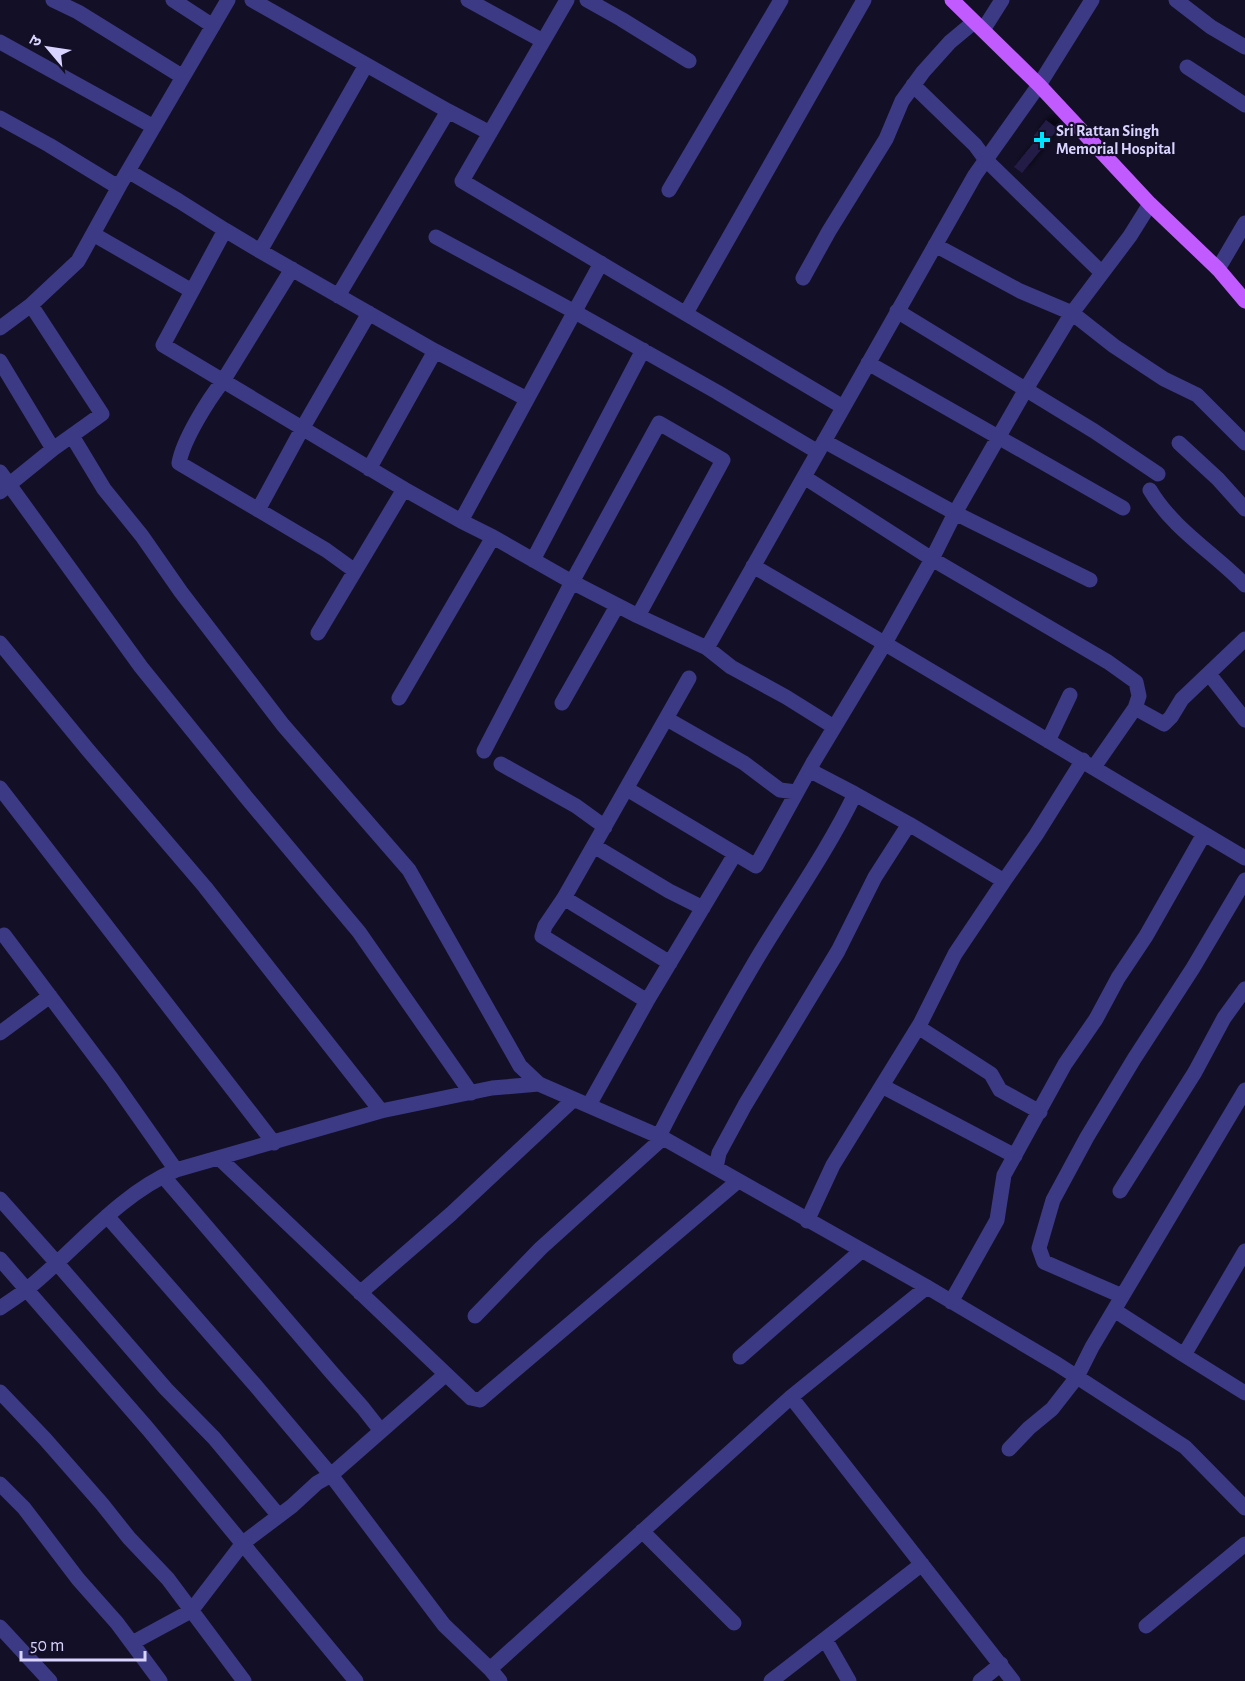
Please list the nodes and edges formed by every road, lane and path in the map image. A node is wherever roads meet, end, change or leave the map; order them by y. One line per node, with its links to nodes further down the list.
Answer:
1 (53, 0): 22 (street)
2 (173, 0): 14 (street)
3 (228, 0): 14 (street)
4 (252, 0): 20 (street)
5 (468, 0): 16 (street)
6 (567, 0): 16 (street)
7 (586, 0): 19 (street)
8 (782, 0): 32 (street)
9 (864, 0): 52 (street)
10 (952, 0): 15 (main road)
11 (1002, 0): 15 (street)
12 (1092, 0): 24 (street)
13 (1176, 0): 18 (street)
14 (213, 26): 22 (street)
15 (979, 26): 23 (street); 24 (main road)
16 (543, 41): 29 (street)
17 (0, 42): 28 (street)
18 (1245, 47)
19 (689, 61)
20 (366, 65): 26 (street); 39 (street)
21 (1187, 67): 25 (street)
22 (183, 77): 28 (street)
23 (913, 85): 30 (street); 44 (street)
24 (1039, 85): 30 (street); 33 (main road)
25 (1245, 105)
26 (448, 111): 29 (street); 46 (street)
27 (0, 118): 31 (street)
28 (154, 127): 31 (street)
29 (490, 133): 40 (street)
30 (986, 160): 38 (street); 43 (street)
31 (125, 177): 35 (street); 36 (street)
32 (669, 190)
33 (1150, 204): 42 (main road); 43 (street)
34 (1245, 223): 42 (street)
35 (225, 230): 39 (street); 45 (street)
36 (93, 234): 45 (street); 48 (street)
37 (436, 237): 50 (street)
38 (935, 245): 49 (street); 53 (street)
39 (260, 251): 41 (street)
40 (601, 263): 50 (street); 52 (street)
41 (292, 269): 46 (street); 59 (street)
42 (1218, 269): 47 (main road)
43 (1102, 273): 53 (street)
44 (803, 278)
45 (192, 291): 59 (street)
46 (338, 296): 51 (street)
47 (1245, 301)
48 (31, 305): 54 (street); 64 (street)
49 (897, 311): 58 (street); 60 (street)
50 (574, 312): 55 (street); 61 (street)
51 (369, 313): 56 (street); 63 (street)
52 (686, 313): 62 (street)
53 (1072, 313): 60 (street); 67 (street)
54 (0, 328)
55 (642, 350): 68 (street); 84 (street)
56 (435, 351): 61 (street); 70 (street)
57 (0, 361): 69 (street)
58 (868, 363): 62 (street); 65 (street)
59 (223, 381): 63 (street); 79 (street)
60 (1026, 389): 65 (street); 72 (street)
61 (527, 399): 81 (street)
62 (843, 407): 68 (street)
63 (302, 429): 70 (street); 79 (street)
64 (72, 436): 69 (street); 132 (street)
65 (998, 438): 77 (street); 80 (street)
66 (1179, 443): 78 (street)
67 (1245, 443)
68 (821, 446): 73 (street); 80 (street)
69 (53, 449): 74 (street)
70 (369, 469): 75 (street)
71 (0, 472): 74 (street)
72 (1158, 474)
73 (804, 477): 83 (street); 85 (street)
74 (4, 489): 135 (street)
75 (404, 489): 81 (street); 86 (street)
76 (1150, 490): 89 (street)
77 (1122, 508)
78 (1245, 509)
79 (258, 510): 86 (street)
80 (955, 513): 83 (street); 87 (street)
81 (461, 521): 82 (street)
82 (493, 537): 84 (street); 100 (street)
83 (932, 559): 95 (street); 102 (street)
84 (533, 560): 88 (street)
85 (753, 566): 95 (street); 96 (street)
86 (356, 571): 92 (street)
87 (1090, 580)
88 (572, 582): 90 (street); 91 (street); 107 (street)
89 (1245, 585)
90 (617, 606): 91 (street); 101 (street)
91 (638, 616): 96 (street)
92 (318, 633)
93 (1245, 639): 97 (street)
94 (0, 643): 139 (street)
95 (885, 643): 105 (street); 106 (street)
96 (707, 648): 105 (street)
97 (1209, 674): 102 (street); 104 (street)
98 (689, 678): 103 (street)
99 (1070, 694): 106 (street)
100 (399, 698)
101 (562, 703)
102 (1135, 708): 109 (street)
103 (667, 719): 112 (street); 113 (street)
104 (1245, 720)
105 (834, 728): 110 (street)
106 (1047, 741): 109 (street)
107 (484, 751)
108 (501, 764): 116 (street)
109 (1088, 764): 117 (street); 122 (street)
110 (809, 770): 113 (street); 114 (street)
111 (0, 788): 142 (street)
112 (627, 789): 116 (street); 119 (street)
113 (796, 792): 119 (street)
114 (855, 794): 115 (street); 141 (street)
115 (909, 824): 122 (street); 145 (street)
116 (605, 827): 118 (street)
117 (1204, 834): 120 (street); 140 (street)
118 (594, 846): 123 (street); 124 (street)
119 (735, 854): 124 (street)
120 (1245, 858)
121 (1245, 880): 159 (street)
122 (1004, 881): 130 (street)
123 (564, 898): 126 (street); 129 (street)
124 (703, 909): 126 (street)
125 (1, 934): 128 (street)
126 (670, 963): 129 (street)
127 (1245, 988): 148 (street)
128 (50, 996): 131 (street); 146 (street)
129 (647, 1001): 137 (street)
130 (918, 1027): 133 (street); 140 (street)
131 (0, 1033)
132 (539, 1084): 135 (street); 136 (street)
133 (882, 1086): 143 (street); 151 (street)
134 (1245, 1090): 138 (street)
135 (471, 1093): 139 (street)
136 (574, 1099): 137 (street); 158 (street)
137 (589, 1105): 141 (street)
138 (1240, 1110): 159 (street)
139 (381, 1112): 142 (street)
140 (1040, 1112): 143 (street)
141 (661, 1137): 145 (street); 163 (street)
142 (274, 1143): 144 (street)
143 (1015, 1156): 160 (street)
144 (219, 1158): 146 (street); 158 (street)
145 (716, 1168): 147 (street)
146 (169, 1173): 150 (street); 171 (street)
147 (738, 1181): 151 (street); 166 (street)
148 (1120, 1191)
149 (0, 1199): 155 (street)
150 (107, 1216): 155 (street); 173 (street)
151 (807, 1221): 152 (street)
152 (861, 1251): 156 (street); 165 (street)
153 (1245, 1251): 164 (street)
154 (0, 1259): 157 (street)
155 (56, 1262): 157 (street); 176 (street)
156 (927, 1287): 160 (street); 170 (street)
157 (27, 1289): 161 (street); 178 (street)
158 (360, 1293): 166 (street)
159 (1122, 1296): 162 (street)
160 (951, 1302): 167 (street)
161 (0, 1308)
162 (1114, 1310): 164 (street); 167 (street)
163 (475, 1316)
164 (1184, 1355): 169 (street)
165 (740, 1357)
166 (446, 1374): 171 (street)
167 (1077, 1377): 172 (street); 175 (street)
168 (0, 1392): 181 (street)
169 (1245, 1393)
170 (791, 1397): 177 (street); 180 (street)
171 (381, 1431): 173 (street)
172 (1010, 1449)
173 (331, 1475): 176 (street); 188 (street)
174 (0, 1484): 186 (street)
175 (1244, 1506)
176 (279, 1516): 178 (street)
177 (642, 1531): 182 (street); 188 (street)
178 (243, 1543): 181 (street); 192 (street)
179 (1245, 1544): 183 (street)
180 (922, 1564): 185 (street); 187 (street)
181 (191, 1611): 186 (street); 191 (street)
182 (734, 1623)
183 (1146, 1626)
184 (0, 1628): 189 (street)
185 (825, 1639): 193 (street); 194 (street)
186 (132, 1643): 190 (street)
187 (1001, 1664): 195 (street); 196 (street)
188 (495, 1675)
189 (50, 1681)
190 (160, 1681)
191 (244, 1681)
192 (356, 1681)
193 (771, 1681)
194 (849, 1681)
195 (980, 1681)
196 (1013, 1681)

